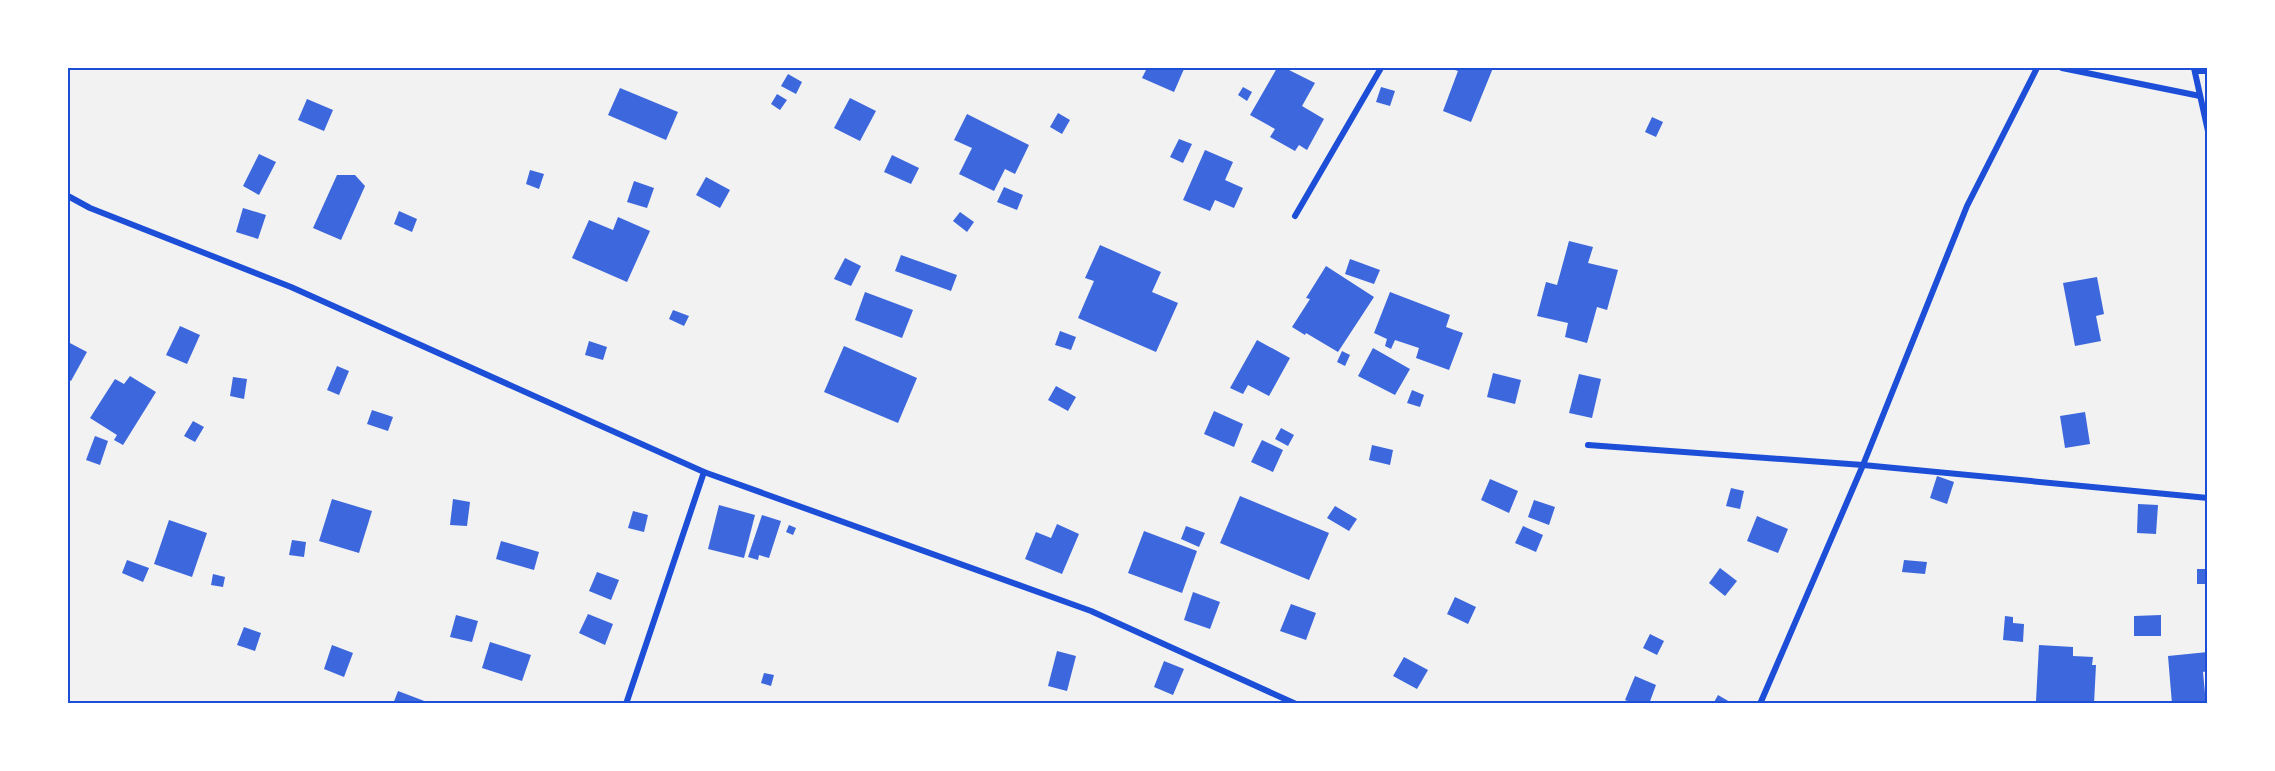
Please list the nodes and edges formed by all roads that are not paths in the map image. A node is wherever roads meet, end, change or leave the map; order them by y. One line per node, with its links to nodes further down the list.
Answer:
1 (1381, 68): 9 (street)
2 (2037, 68): 11 (street)
3 (2062, 68): 6 (street)
4 (2194, 69): 5 (street); 6 (street)
5 (2208, 70)
6 (2200, 96): 7 (street)
7 (2208, 131)
8 (68, 196): 12 (street)
9 (1295, 216)
10 (1588, 445): 11 (street)
11 (1863, 465): 13 (street); 16 (street)
12 (704, 472): 14 (street); 15 (street)
13 (2208, 498)
14 (626, 704)
15 (1296, 704)
16 (1761, 704)

